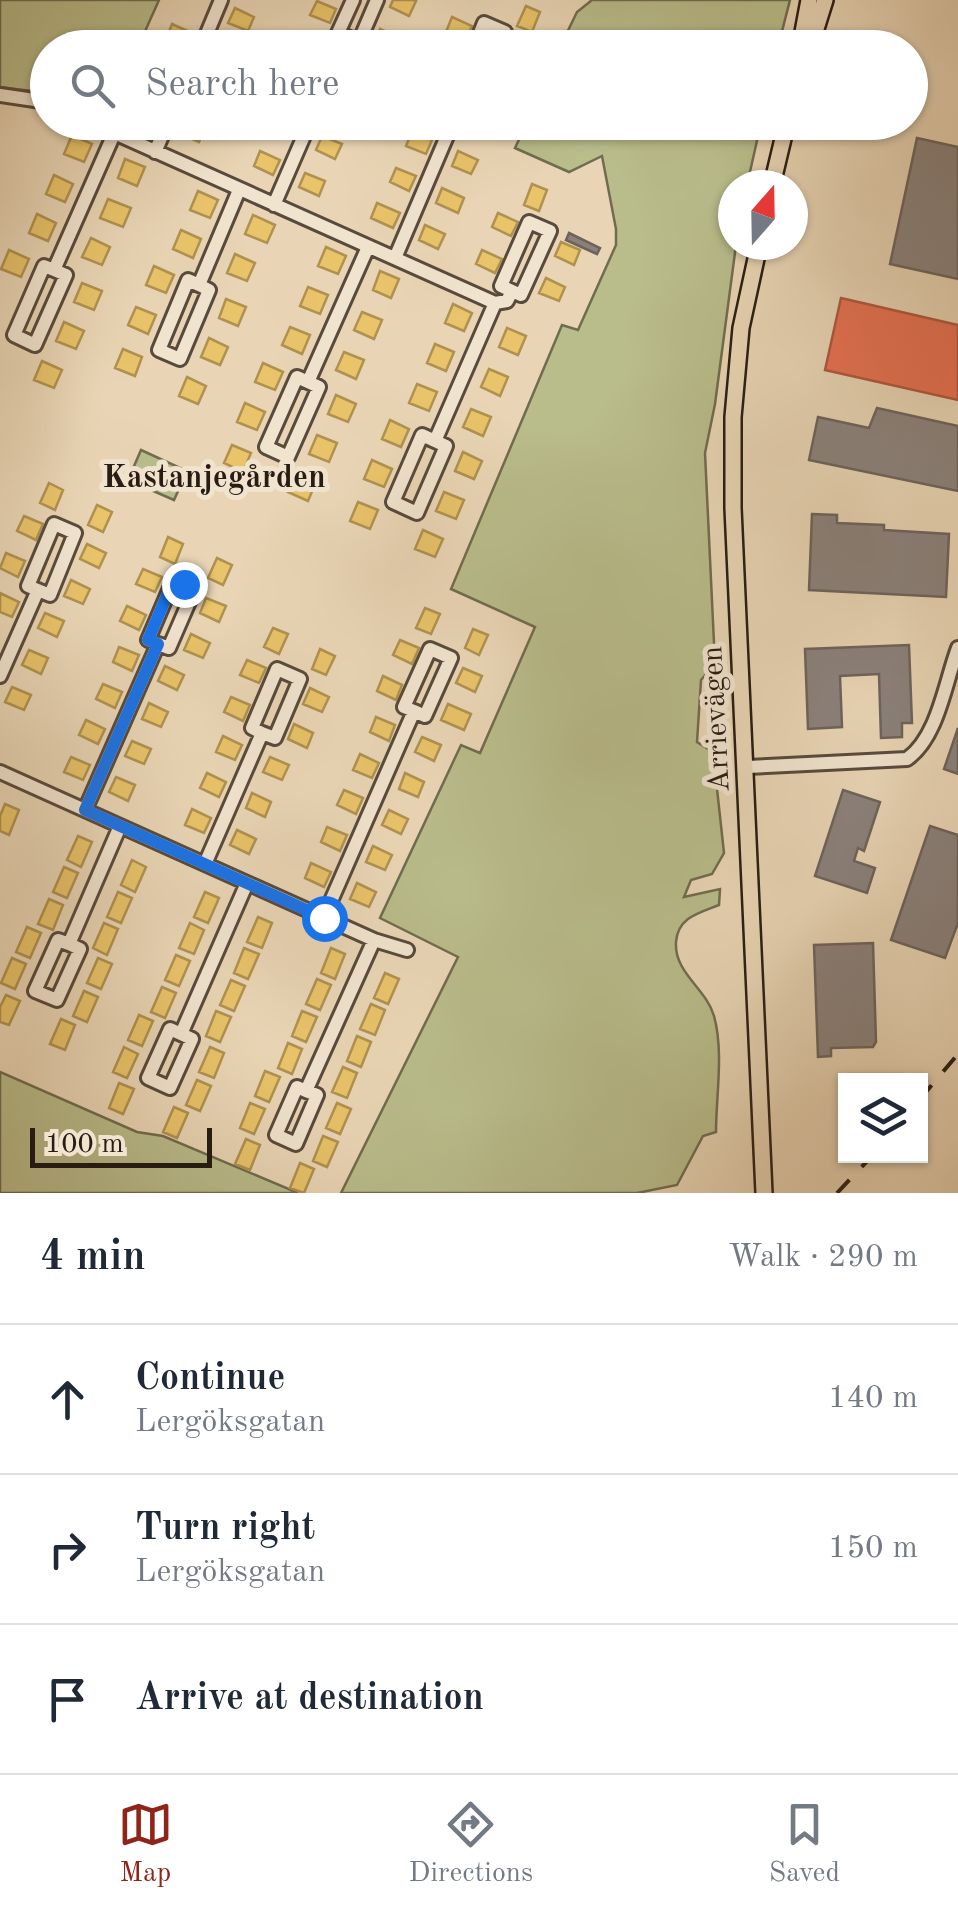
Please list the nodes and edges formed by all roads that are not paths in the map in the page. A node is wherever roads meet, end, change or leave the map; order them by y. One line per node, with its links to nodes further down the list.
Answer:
1 (221, 0): 6 (street)
2 (352, 0): 7 (street)
3 (377, 0): 8 (street)
4 (809, 0): 11 (main road)
5 (825, 0): 12 (main road)
6 (208, 30)
7 (339, 30)
8 (364, 30)
9 (481, 30): 10 (street)
10 (500, 30)
11 (803, 30)
12 (816, 30)
13 (0, 95): 14 (street)
14 (30, 99)
15 (111, 140): 28 (street)
16 (128, 140): 21 (street)
17 (160, 140): 21 (street)
18 (302, 140): 24 (street)
19 (445, 140): 26 (street)
20 (783, 140): 22 (main road)
21 (155, 152): 23 (street)
22 (776, 170)
23 (239, 190): 24 (street); 29 (street)
24 (274, 205): 25 (street)
25 (368, 247): 26 (street); 32 (street)
26 (394, 258): 31 (street)
27 (756, 260): 40 (main road, Arrievägen)
28 (54, 270): 28 (street)
29 (198, 285): 29 (street)
30 (512, 291): 30 (street); 31 (street)
31 (496, 303): 33 (street)
32 (308, 382): 32 (street)
33 (435, 441): 33 (street)
34 (38, 590): 34 (street); 37 (street)
35 (158, 644): 35 (street); 42 (street)
36 (958, 648): 40 (street)
37 (0, 676)
38 (414, 711): 38 (street); 46 (street)
39 (262, 732): 39 (street); 44 (street)
40 (747, 767): 52 (main road, Arrievägen)
41 (0, 772): 42 (street)
42 (85, 810): 43 (street)
43 (120, 826): 44 (street); 48 (street)
44 (205, 864): 45 (street)
45 (247, 883): 46 (street); 50 (street)
46 (324, 918): 47 (street)
47 (374, 940): 49 (street); 51 (street)
48 (68, 944): 48 (street)
49 (407, 950)
50 (181, 1034)
51 (306, 1091)
52 (764, 1193)

